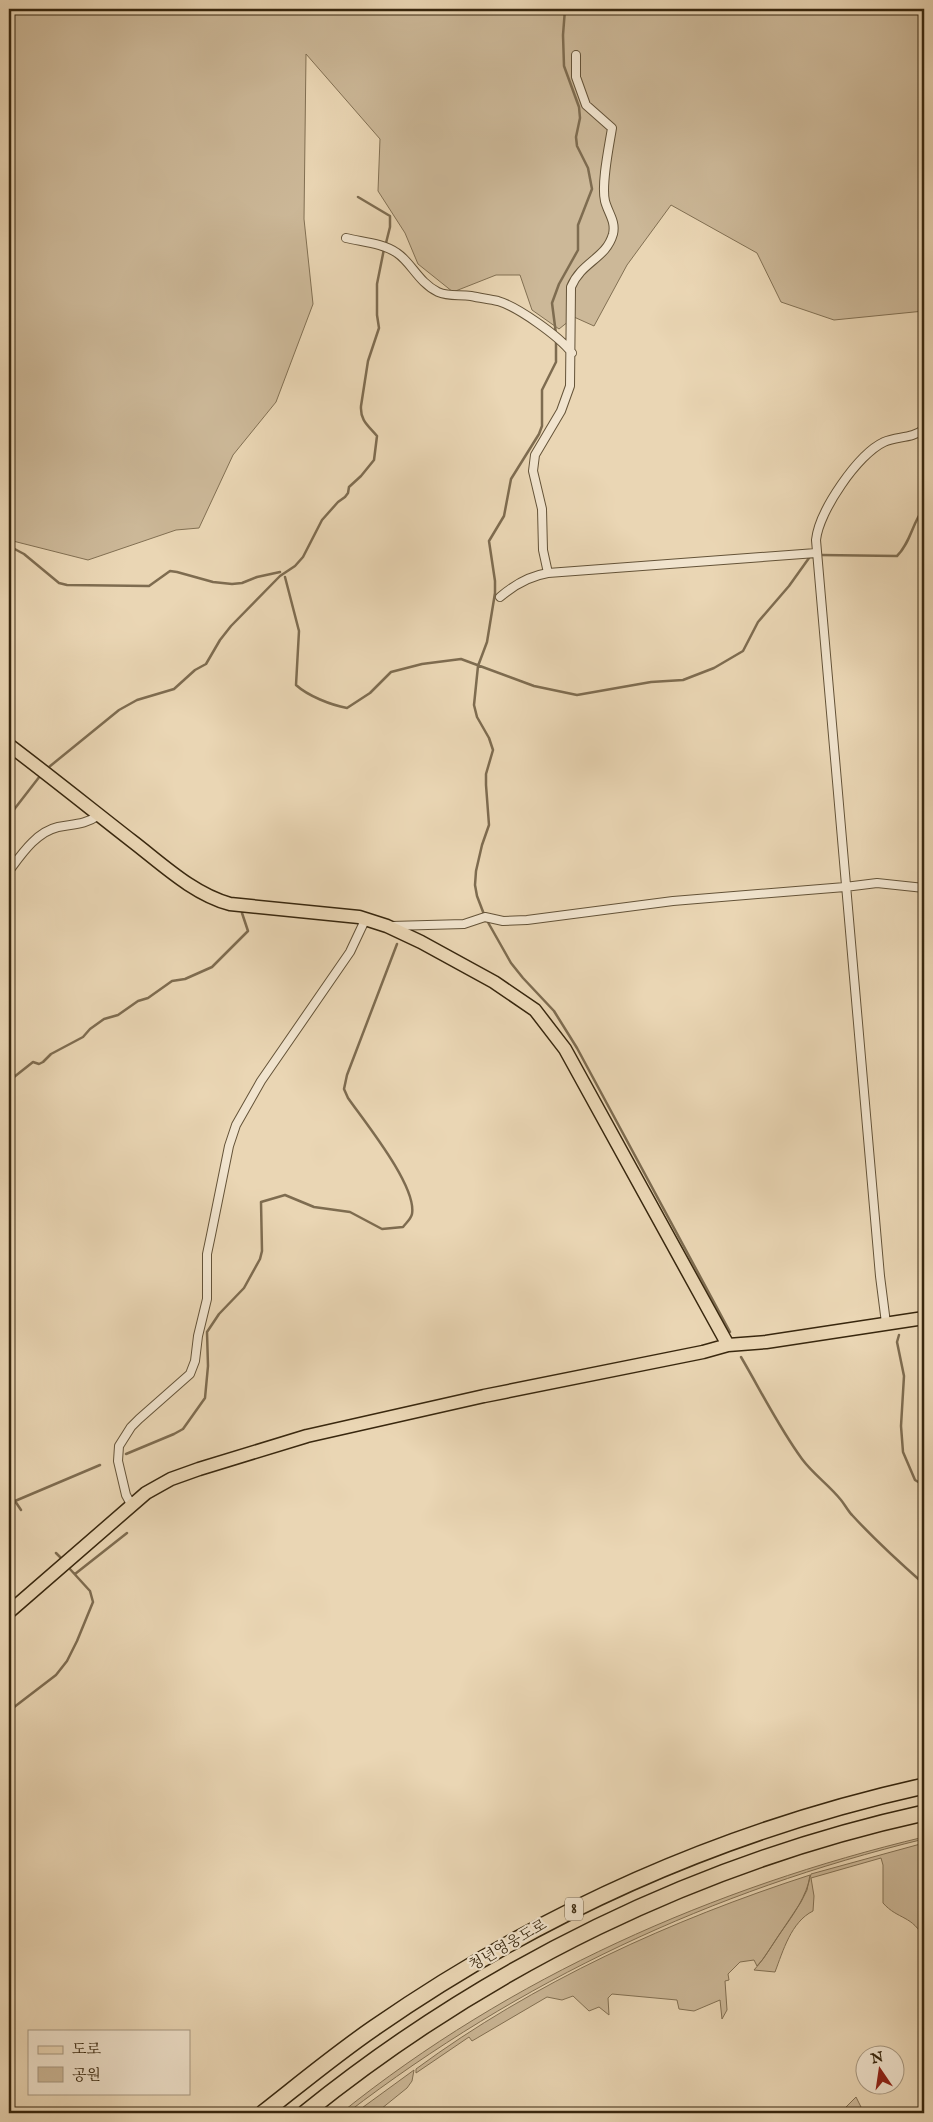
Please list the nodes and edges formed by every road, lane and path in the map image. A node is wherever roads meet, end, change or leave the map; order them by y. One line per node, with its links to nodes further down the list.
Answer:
1 (576, 55): 3 (street)
2 (346, 238): 3 (street)
3 (572, 353): 6 (street)
4 (924, 429): 5 (street)
5 (816, 553): 6 (street); 11 (street)
6 (548, 574): 7 (street)
7 (500, 597)
8 (9, 745): 9 (main road)
9 (99, 815): 10 (street); 13 (main road)
10 (9, 872)
11 (846, 887): 12 (street); 14 (street); 16 (street)
12 (924, 888)
13 (366, 918): 14 (main road); 18 (street)
14 (387, 926): 17 (main road)
15 (924, 1318): 16 (main road)
16 (886, 1323): 17 (main road)
17 (728, 1345): 18 (main road)
18 (132, 1506): 19 (main road)
19 (9, 1612)
20 (924, 1786): 22 (highway, 청년영웅도로 / 8)
21 (924, 1813): 23 (highway, 청년영웅도로 / 8)
22 (263, 2113)
23 (305, 2113)

